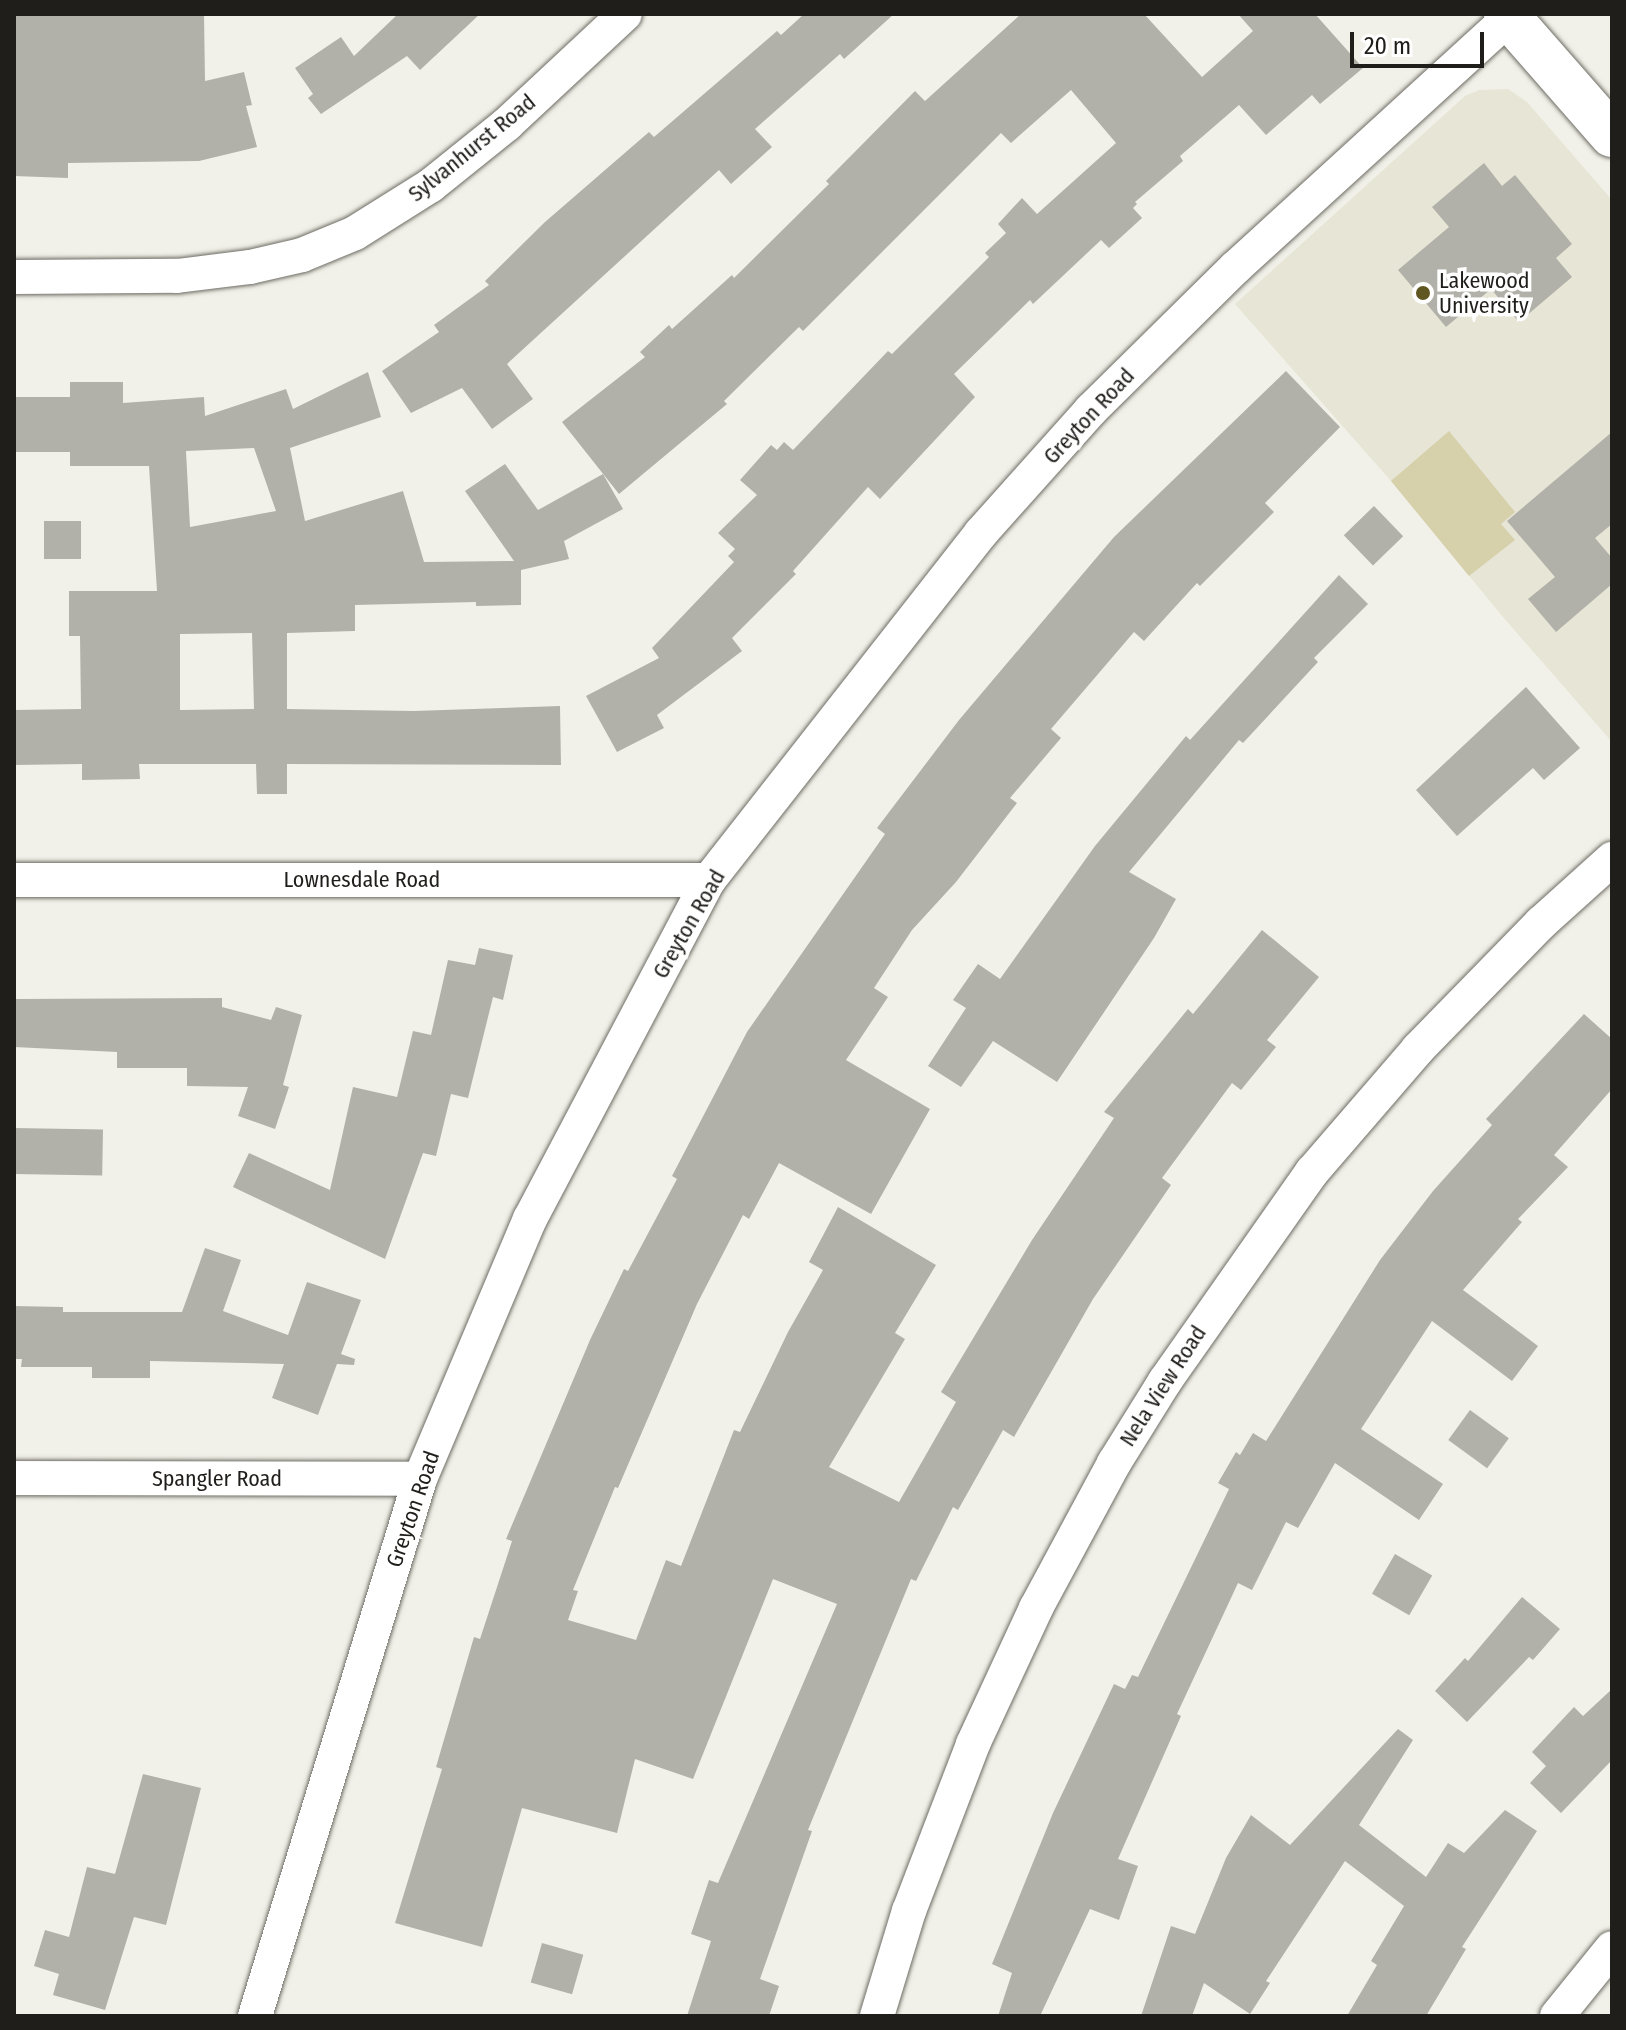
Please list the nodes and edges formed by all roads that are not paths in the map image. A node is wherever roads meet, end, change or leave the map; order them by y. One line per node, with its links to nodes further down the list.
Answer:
1 (625, 14): 4 (street, Sylvanhurst Road)
2 (1508, 16): 3 (street); 7 (street, Greyton Road)
3 (1612, 135)
4 (14, 277)
5 (1612, 859): 12 (street, Nela View Road)
6 (14, 880): 7 (street, Lownesdale Road)
7 (709, 880): 9 (street, Greyton Road)
8 (14, 1478): 9 (street, Spangler Road)
9 (420, 1479): 11 (street, Greyton Road)
10 (1612, 1948): 13 (street)
11 (255, 2016)
12 (877, 2016)
13 (1557, 2016)

